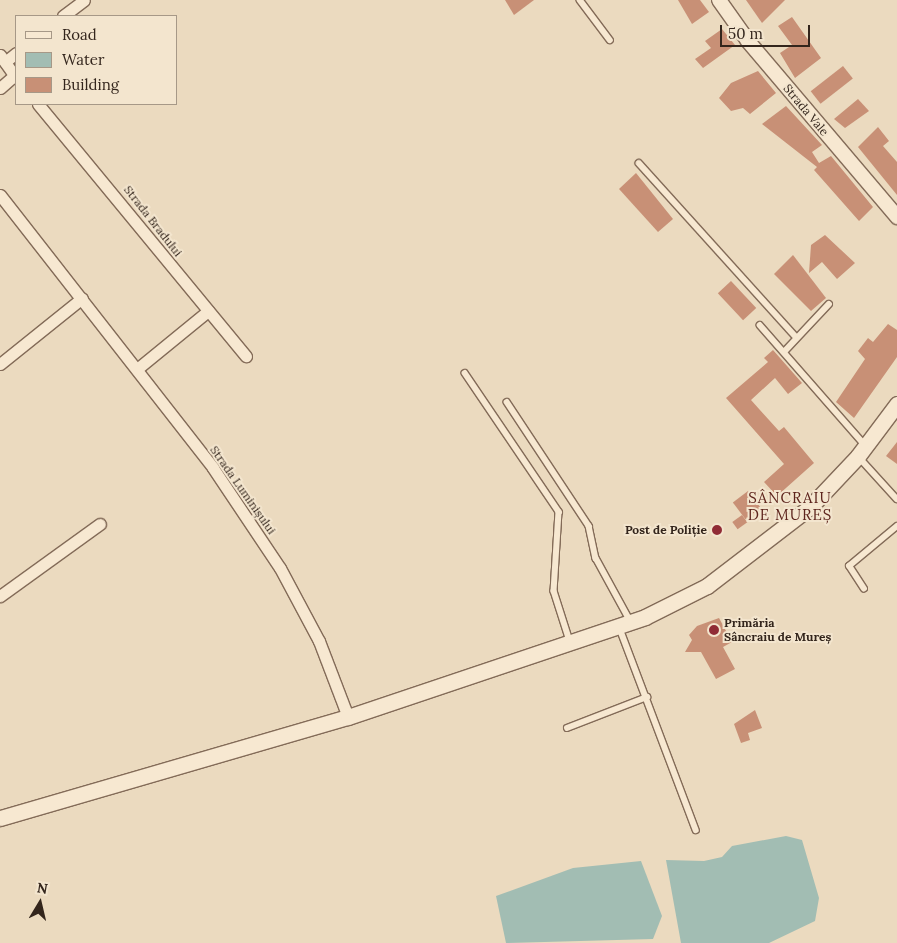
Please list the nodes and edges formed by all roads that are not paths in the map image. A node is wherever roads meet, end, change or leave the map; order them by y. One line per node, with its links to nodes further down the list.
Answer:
1 (84, 0): 4 (street)
2 (580, 0): 5 (lane)
3 (719, 0): 13 (street, Strada Vale)
4 (64, 15)
5 (610, 40)
6 (15, 53): 7 (street)
7 (3, 59): 8 (street)
8 (15, 77): 9 (street)
9 (0, 88)
10 (39, 105): 16 (street, Strada Bradului)
11 (639, 163): 18 (lane)
12 (0, 194): 14 (street, Strada Luminișului)
13 (897, 217)
14 (82, 298): 21 (street); 22 (street, Strada Luminișului)
15 (829, 304): 18 (lane)
16 (208, 311): 20 (street, Strada Bradului); 22 (street)
17 (760, 325): 19 (lane)
18 (796, 337): 19 (lane)
19 (785, 350): 26 (lane)
20 (246, 356)
21 (0, 364)
22 (137, 369): 35 (street, Strada Luminișului)
23 (465, 373): 33 (lane)
24 (506, 402): 32 (lane)
25 (897, 404): 26 (main road)
26 (862, 451): 27 (lane); 32 (main road)
27 (897, 499)
28 (100, 524): 31 (street)
29 (897, 526): 30 (lane)
30 (864, 589)
31 (0, 596)
32 (625, 624): 33 (main road); 34 (lane)
33 (571, 643): 35 (main road)
34 (647, 697): 36 (lane); 38 (lane)
35 (348, 717): 37 (main road)
36 (568, 728)
37 (0, 818)
38 (696, 830)

